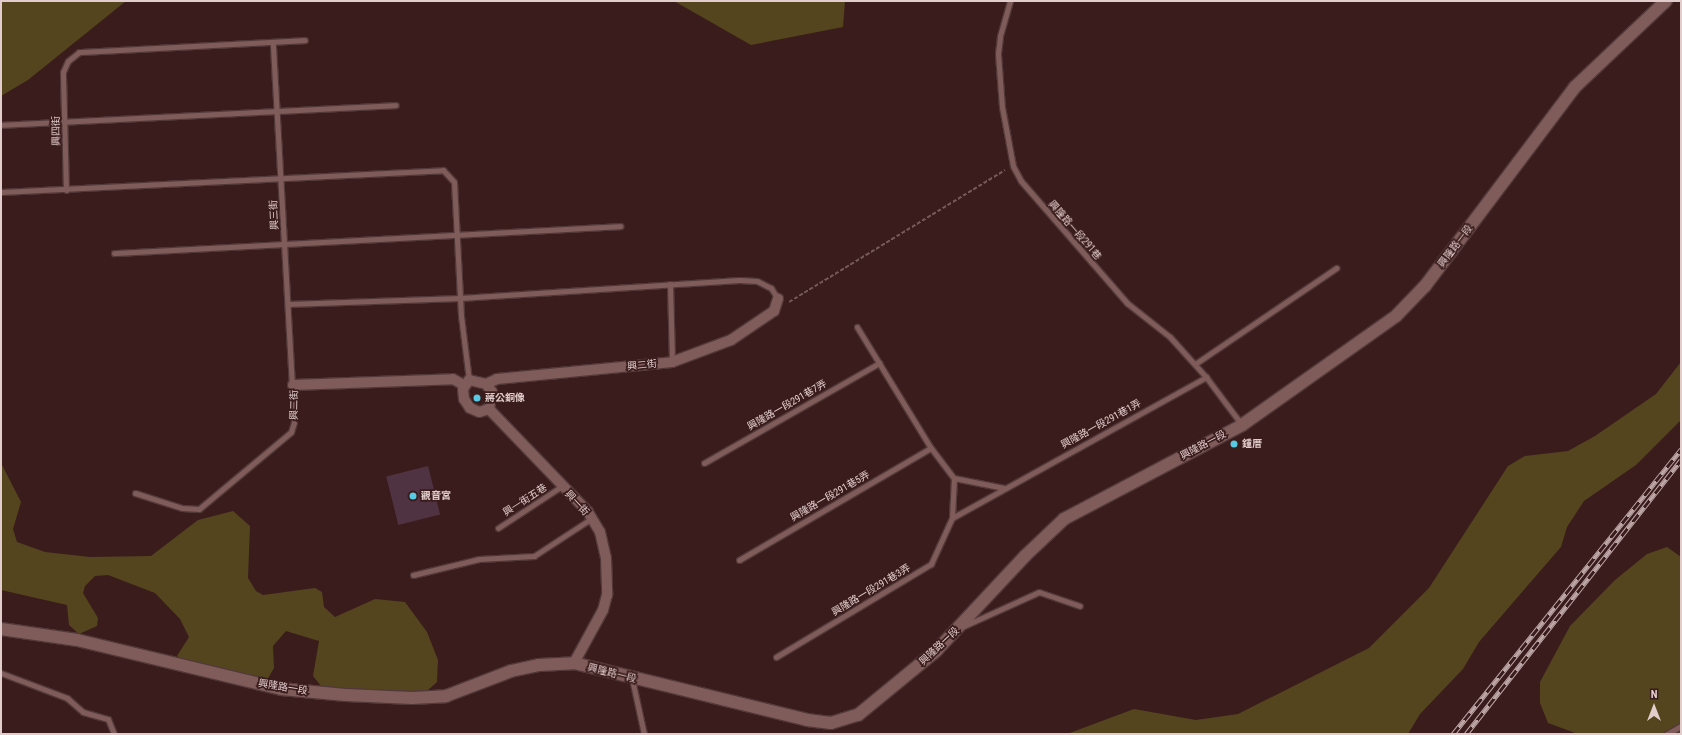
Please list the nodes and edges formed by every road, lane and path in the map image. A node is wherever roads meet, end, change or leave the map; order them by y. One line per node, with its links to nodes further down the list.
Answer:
1 (1010, 1): 9 (lane, 興隆路一段291巷)
2 (1661, 2): 31 (street, 興隆路一段)
3 (305, 40): 4 (lane)
4 (273, 42): 6 (lane, 興三街); 7 (lane, 興四街)
5 (395, 105): 6 (lane)
6 (277, 111): 7 (lane); 10 (lane, 興三街)
7 (65, 122): 8 (lane); 11 (lane, 興四街)
8 (1, 125)
9 (1013, 166): 20 (path); 25 (lane, 興隆路一段291巷)
10 (281, 180): 11 (lane); 14 (lane); 15 (lane, 興三街)
11 (66, 190): 12 (lane)
12 (1, 192)
13 (620, 226): 14 (lane)
14 (457, 235): 15 (lane); 19 (lane)
15 (285, 244): 16 (lane); 21 (lane, 興三街)
16 (114, 253)
17 (1336, 268): 25 (lane)
18 (670, 284): 19 (lane); 20 (lane); 23 (lane)
19 (460, 298): 21 (lane); 27 (lane)
20 (777, 302): 23 (street, 興二街)
21 (288, 304): 29 (lane, 興三街)
22 (857, 327): 24 (lane)
23 (672, 362): 28 (street, 興二街)
24 (879, 363): 32 (lane); 33 (lane, 興隆路一段291巷7弄)
25 (1194, 364): 26 (lane, 興隆路一段291巷)
26 (1206, 377): 31 (lane, 興隆路一段291巷); 36 (lane, 興隆路一段291巷1弄)
27 (467, 383): 28 (street); 29 (street, 興二街); 30 (street)
28 (486, 384): 30 (street)
29 (293, 386): 37 (lane, 興二街)
30 (489, 409): 35 (street, 興一街)
31 (1242, 425): 45 (street, 興隆路一段)
32 (930, 448): 34 (lane); 41 (lane, 興隆路一段291巷5弄)
33 (704, 463)
34 (954, 478): 36 (lane); 39 (lane)
35 (562, 486): 38 (street, 興一街); 40 (lane, 興一街五巷)
36 (1004, 488): 39 (lane, 興隆路一段291巷1弄)
37 (135, 493)
38 (592, 518): 42 (lane); 47 (street, 興一街)
39 (952, 518): 46 (lane, 興隆路一段291巷3弄)
40 (498, 528)
41 (739, 560)
42 (413, 575)
43 (1080, 606): 45 (lane)
44 (1, 629): 47 (street, 興隆路一段)
45 (958, 629): 49 (street, 興隆路一段)
46 (776, 657)
47 (574, 663): 49 (street, 興隆路一段)
48 (1, 673): 51 (lane)
49 (631, 678): 52 (lane)
50 (1681, 726): 53 (lane)
51 (114, 734)
52 (644, 734)
53 (1668, 734)

